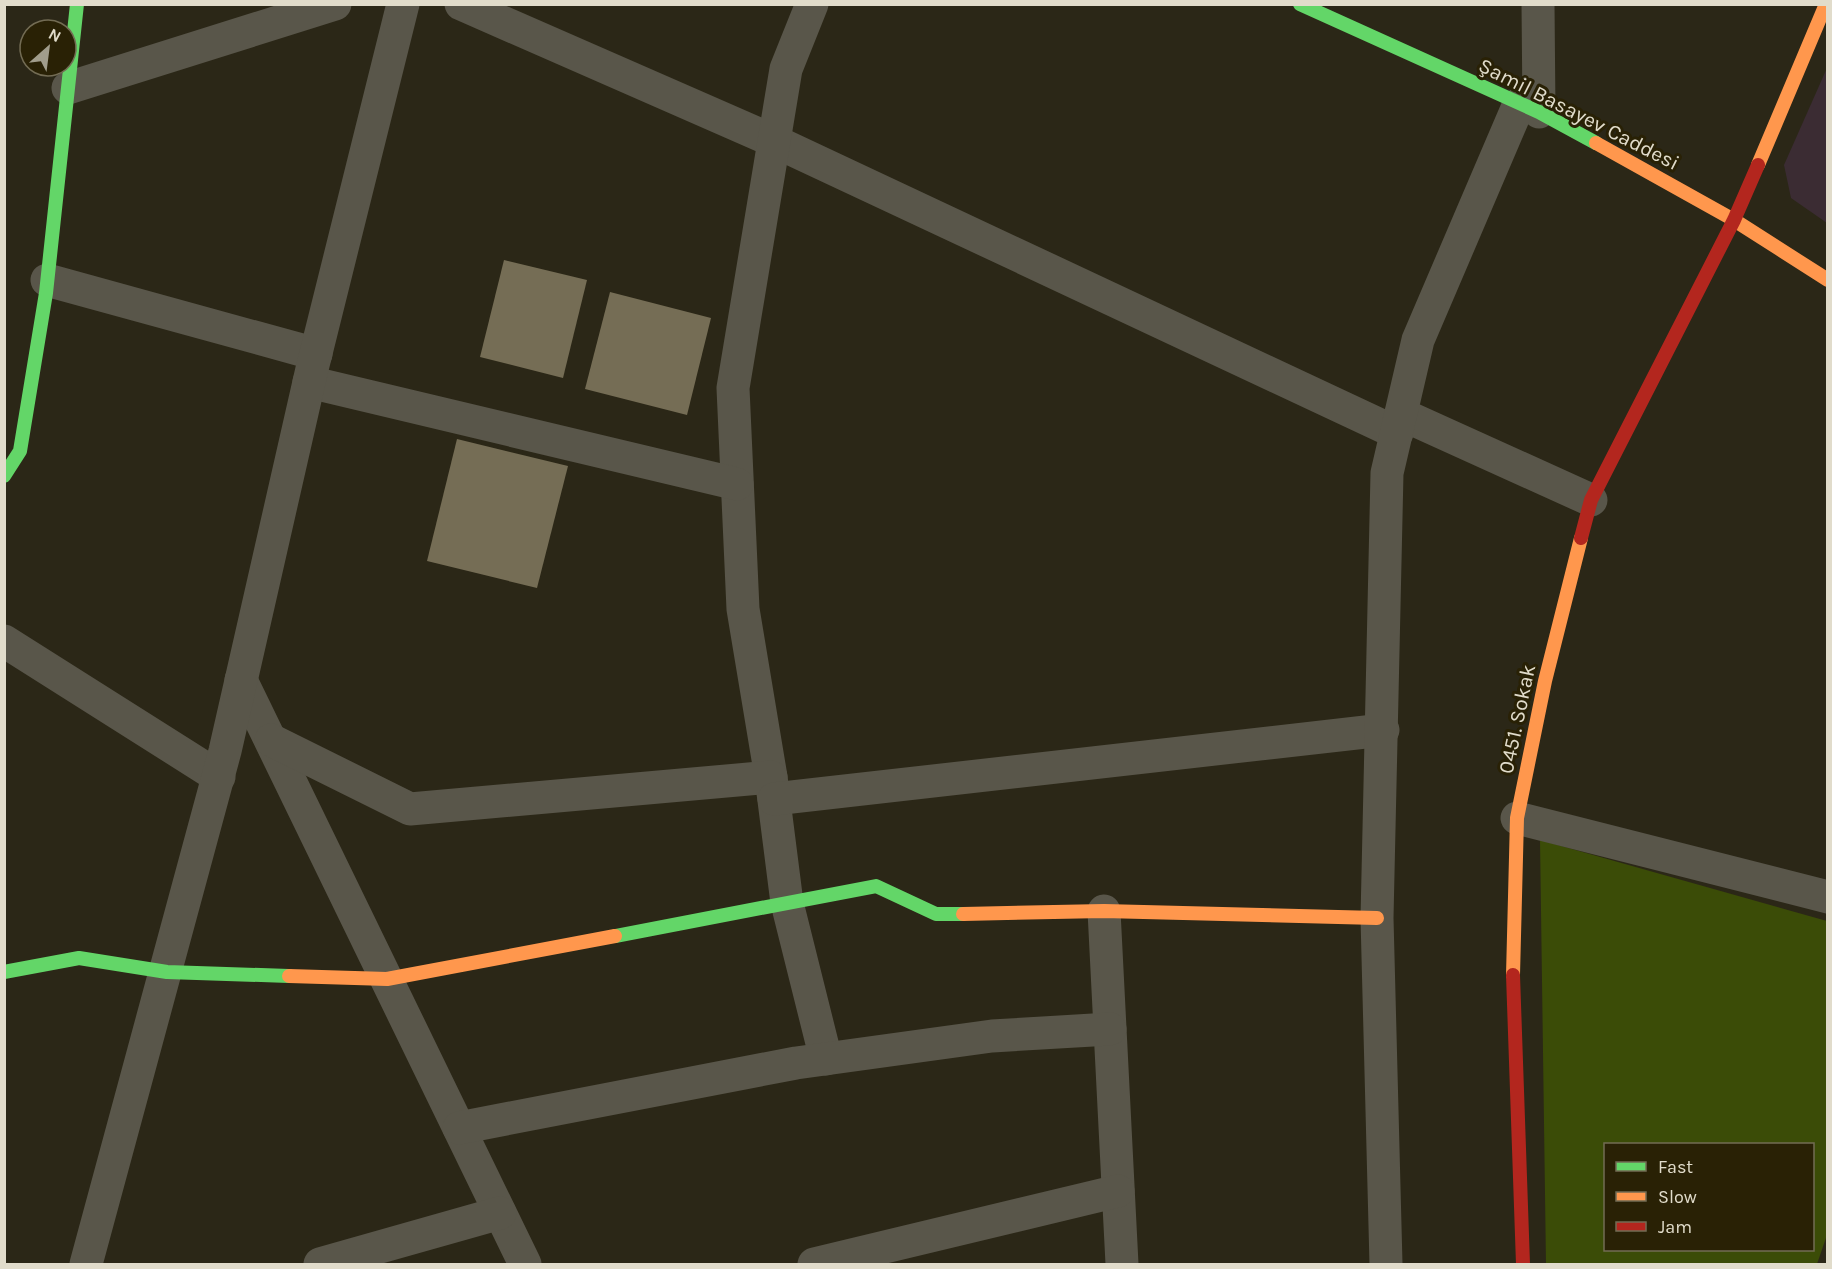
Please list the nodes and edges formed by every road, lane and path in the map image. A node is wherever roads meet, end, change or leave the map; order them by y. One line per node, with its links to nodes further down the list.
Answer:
1 (77, 4): 9 (street)
2 (335, 4): 9 (street)
3 (403, 4): 15 (street)
4 (461, 4): 11 (street)
5 (812, 4): 11 (street)
6 (1538, 4): 10 (street)
7 (1827, 4): 12 (street, 0451. Sokak)
8 (1303, 5): 10 (street, Şamil Basayev Caddesi)
9 (68, 88): 13 (street)
10 (1529, 108): 12 (street, Şamil Basayev Caddesi); 16 (street)
11 (774, 141): 16 (street); 18 (street)
12 (1734, 220): 14 (street, Şamil Basayev Caddesi); 19 (street, 0451. Sokak)
13 (47, 280): 15 (street); 17 (street)
14 (1827, 280)
15 (313, 368): 18 (street); 21 (street)
16 (1399, 424): 19 (street); 22 (street)
17 (4, 476)
18 (737, 484): 25 (street)
19 (1591, 500): 26 (street, 0451. Sokak)
20 (4, 642): 24 (street)
21 (241, 680): 23 (street); 24 (street)
22 (1383, 730): 25 (street); 30 (street)
23 (271, 740): 25 (street); 33 (street)
24 (219, 777): 32 (street)
25 (772, 788): 28 (street)
26 (1517, 818): 27 (street); 46 (street, 0451. Sokak)
27 (1827, 897)
28 (787, 903): 29 (street); 33 (street); 35 (street)
29 (1104, 910): 30 (street); 34 (street)
30 (1377, 918): 45 (street)
31 (4, 972): 32 (street)
32 (167, 972): 33 (street); 40 (street)
33 (387, 979): 36 (street)
34 (1110, 1029): 35 (street); 37 (street)
35 (826, 1059): 36 (street)
36 (459, 1128): 38 (street)
37 (1118, 1191): 39 (street); 44 (street)
38 (500, 1213): 41 (street); 42 (street)
39 (892, 1255): 43 (street)
40 (86, 1264)
41 (320, 1264)
42 (525, 1264)
43 (814, 1264)
44 (1122, 1264)
45 (1386, 1264)
46 (1522, 1264)

